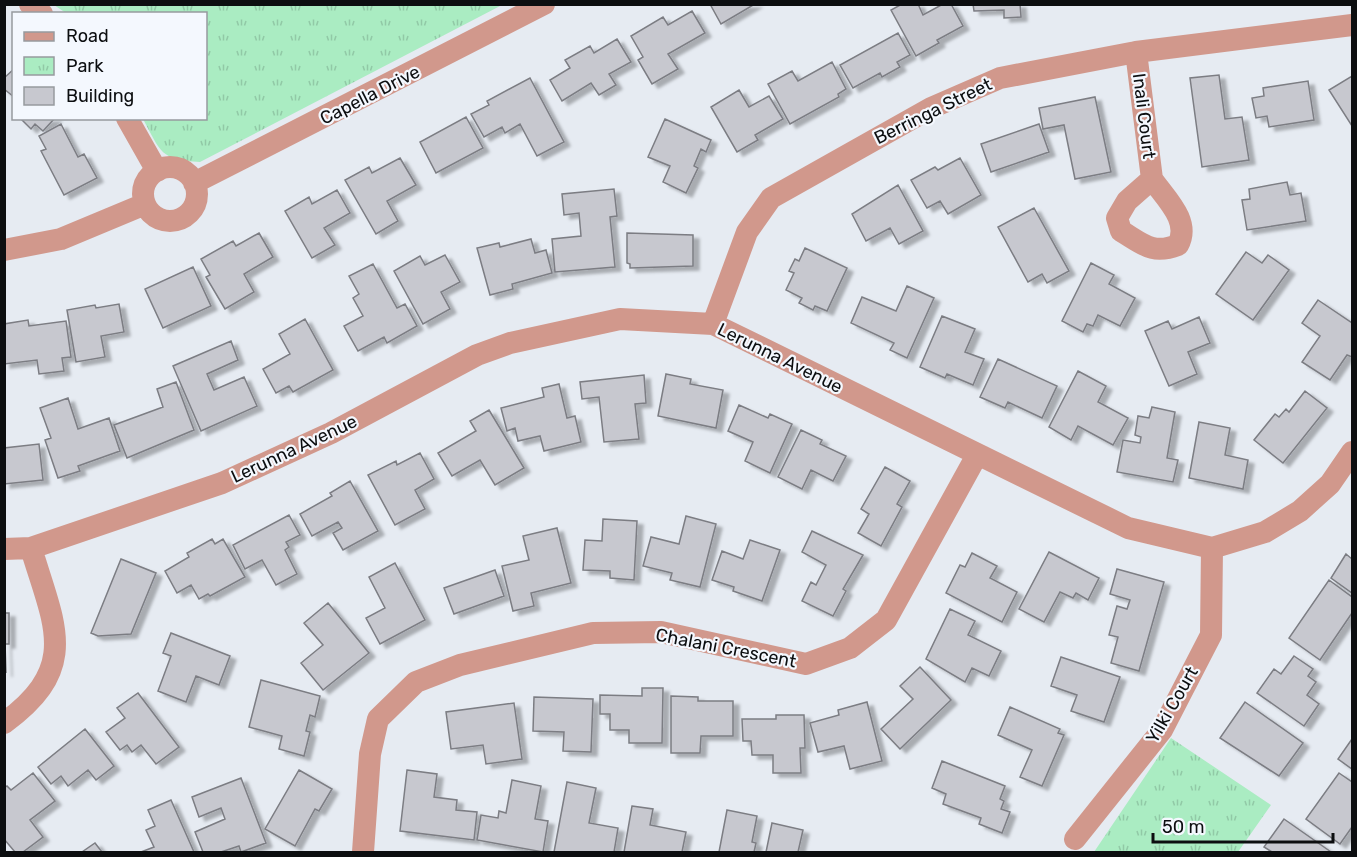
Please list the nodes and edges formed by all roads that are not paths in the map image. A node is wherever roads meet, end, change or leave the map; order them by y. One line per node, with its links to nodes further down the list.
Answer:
1 (544, 4): 7 (street, Capella Drive)
2 (1353, 25): 3 (street, Berringa Street)
3 (1136, 52): 6 (street, Inali Court); 10 (street, Berringa Street)
4 (128, 120): 5 (street)
5 (157, 171): 7 (street); 8 (street)
6 (1152, 179)
7 (194, 183): 8 (street)
8 (145, 204): 9 (street)
9 (4, 250)
10 (713, 324): 12 (street, Lerunna Avenue); 13 (street, Lerunna Avenue)
11 (1353, 452): 15 (street)
12 (977, 455): 15 (street, Lerunna Avenue); 18 (street, Chalani Crescent)
13 (31, 548): 14 (street, Lerunna Avenue); 16 (street)
14 (4, 549)
15 (1212, 549): 17 (street, Yilki Court)
16 (4, 723)
17 (1075, 838)
18 (363, 852)

